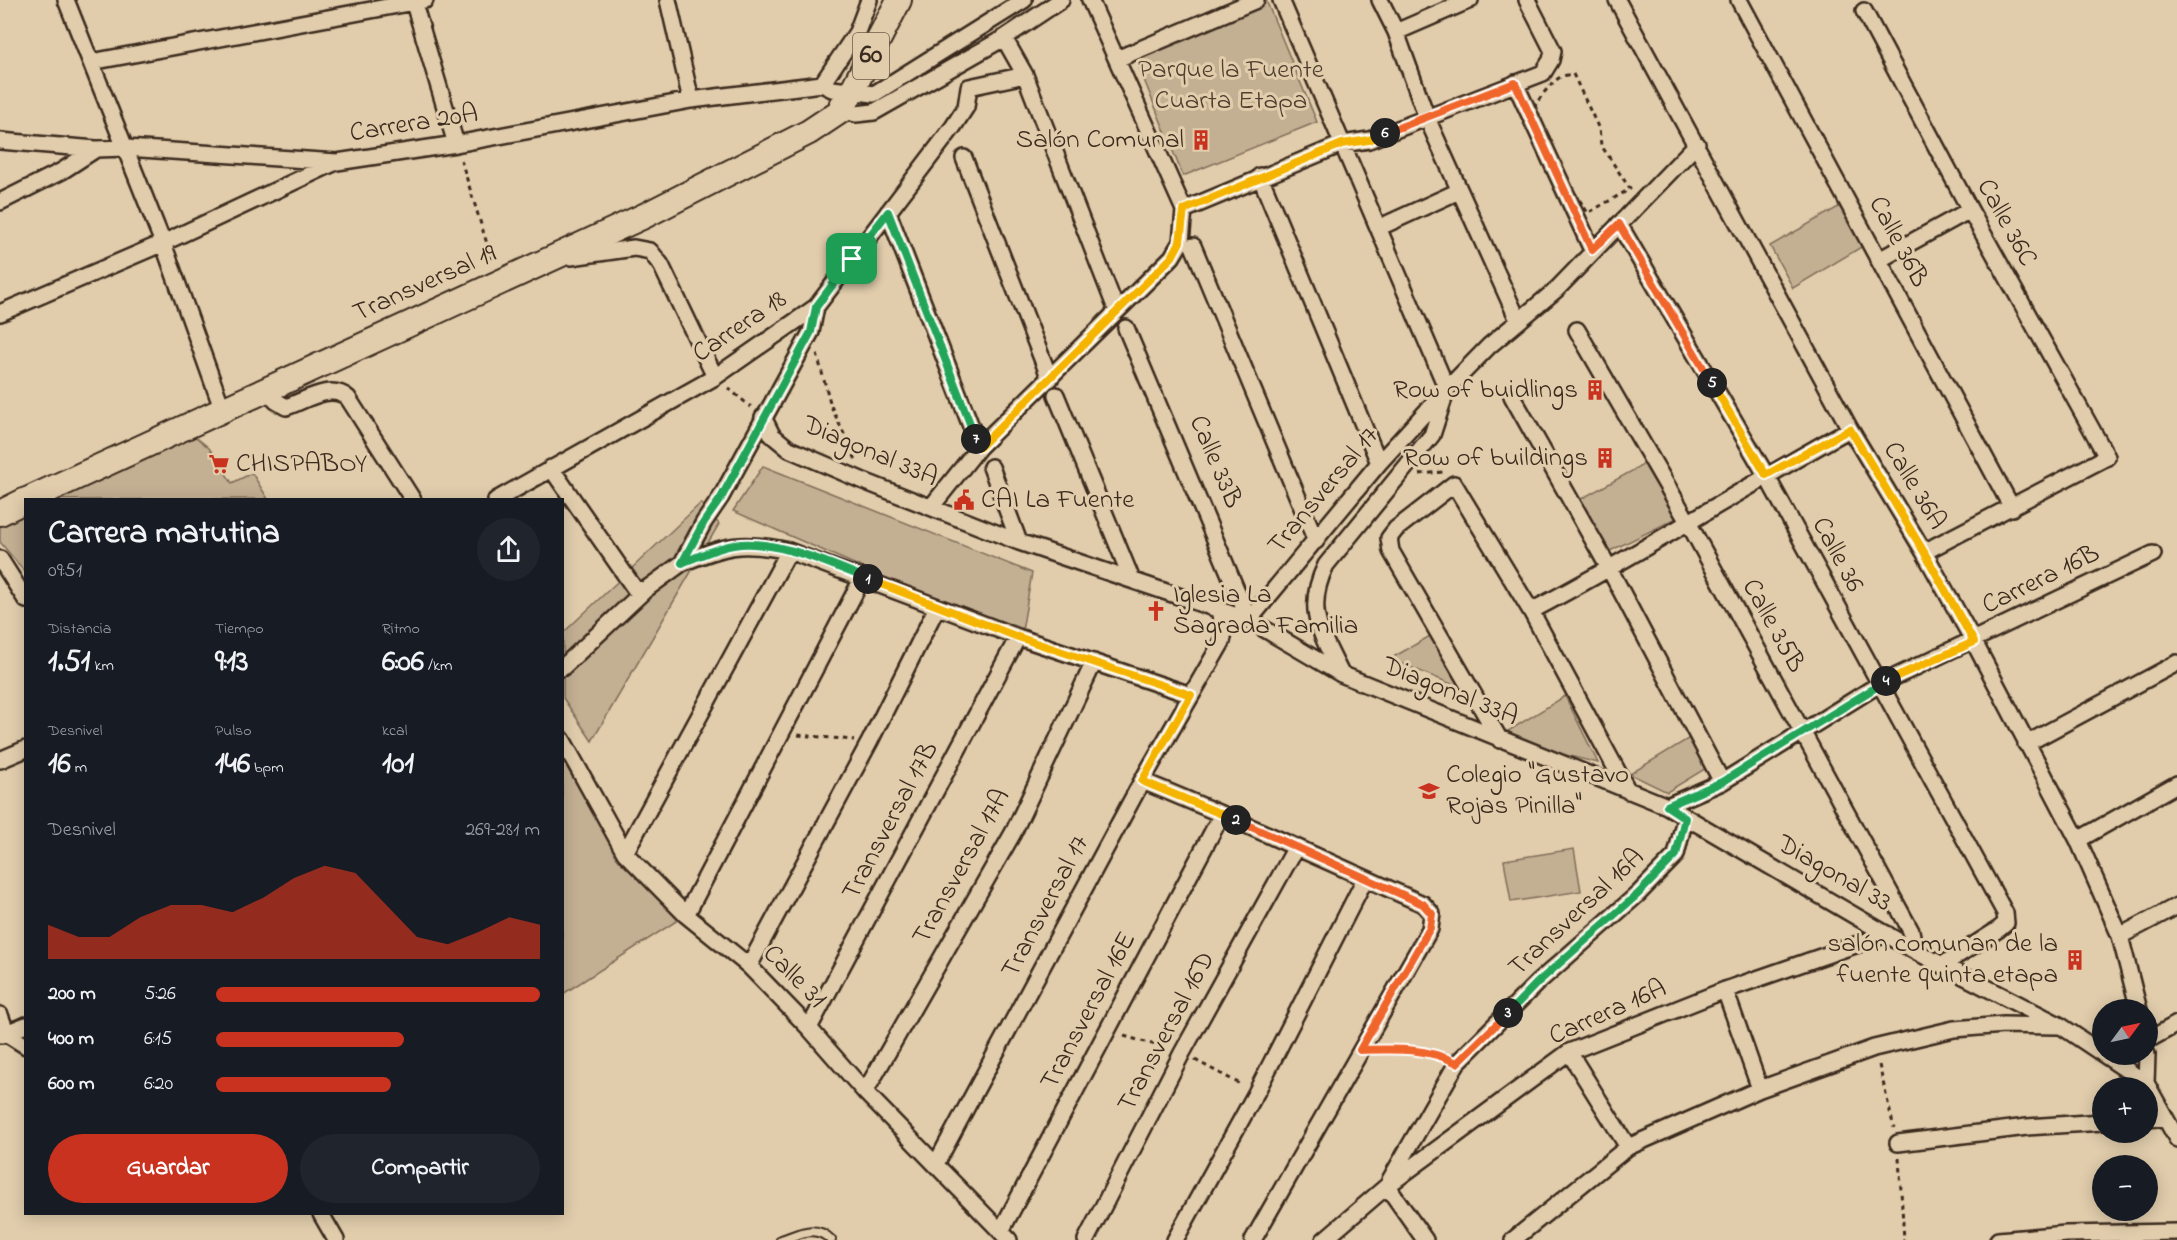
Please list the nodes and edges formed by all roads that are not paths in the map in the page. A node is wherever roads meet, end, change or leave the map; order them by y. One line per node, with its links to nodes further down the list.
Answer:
1 (66, 0): 20 (street)
2 (668, 0): 26 (street)
3 (869, 0): 25 (street)
4 (899, 0): 25 (main road, 60)
5 (1024, 0): 25 (street)
6 (1061, 0): 18 (street)
7 (1090, 0): 19 (street)
8 (1256, 0): 19 (street)
9 (1281, 0): 30 (street)
10 (1380, 0): 17 (street)
11 (1470, 0): 17 (street)
12 (1527, 0): 23 (street)
13 (1617, 0): 31 (street, Calle 36A)
14 (1739, 0): 48 (street, Calle 36B)
15 (418, 1): 20 (street); 29 (street)
16 (1864, 11): 40 (street, Calle 36C)
17 (1396, 32): 27 (street)
18 (1004, 38): 21 (street); 22 (street)
19 (1117, 59): 39 (street)
20 (92, 62): 32 (street)
21 (957, 65): 24 (street); 25 (street)
22 (1025, 75): 24 (street); 50 (street)
23 (1515, 83): 27 (street); 46 (street)
24 (969, 87): 41 (street, Carrera 18)
25 (837, 94): 26 (street, Carrera 20A); 47 (main road, Transversal 19)
26 (691, 100): 29 (street, Carrera 20A)
27 (1427, 117): 30 (street); 37 (street)
28 (0, 141): 33 (street, Carrera 20A)
29 (456, 144): 35 (street, Carrera 20A)
30 (1342, 144): 36 (street); 43 (street)
31 (1696, 144): 42 (street, Transversal 17); 63 (street, Calle 36A)
32 (126, 148): 33 (street, Carrera 20A); 35 (street, Carrera 20A); 44 (street)
33 (96, 149): 38 (street)
34 (964, 158): 56 (street)
35 (337, 162): 44 (street)
36 (1260, 176): 39 (street); 65 (street)
37 (1459, 190): 43 (street); 52 (street)
38 (0, 202)
39 (1184, 210): 50 (street)
40 (1970, 210): 48 (street); 74 (street, Calle 36C)
41 (888, 212): 49 (street, Carrera 18); 64 (street)
42 (1619, 224): 46 (street, Transversal 17); 68 (street, Calle 36)
43 (1378, 228): 58 (street)
44 (163, 243): 51 (street); 61 (street)
45 (1193, 246): 77 (street)
46 (1592, 250): 52 (street, Transversal 17)
47 (551, 260): 55 (street); 57 (main road, Transversal 19)
48 (1879, 260): 74 (street, Calle 36B)
49 (816, 307): 55 (street, Carrera 18); 62 (street)
50 (1116, 309): 56 (street)
51 (0, 313)
52 (1518, 320): 58 (street, Transversal 17)
53 (1126, 328): 92 (street, Calle 33B)
54 (1576, 330): 76 (street, Calle 35B)
55 (715, 378): 67 (street, Carrera 18)
56 (1050, 379): 64 (street)
57 (267, 388): 61 (main road, Transversal 19); 70 (street)
58 (1447, 389): 65 (street, Transversal 17); 98 (street)
59 (1056, 395): 86 (street)
60 (1512, 396): 84 (street)
61 (222, 408): 69 (main road, Transversal 19)
62 (763, 417): 73 (street, Diagonal 33A); 83 (street)
63 (1850, 429): 68 (street); 80 (street, Calle 36A)
64 (980, 447): 73 (street)
65 (1379, 463): 77 (street, Transversal 17)
66 (991, 467): 78 (street)
67 (551, 468): 71 (street, Carrera 18); 87 (street)
68 (1766, 475): 76 (street); 99 (street, Calle 36)
69 (33, 498)
70 (412, 498)
71 (499, 498)
72 (24, 502): 75 (main road, Transversal 19)
73 (932, 506): 78 (street, Diagonal 33A)
74 (2012, 508): 80 (street)
75 (0, 513)
76 (1688, 522): 84 (street); 101 (street, Calle 35B)
77 (1316, 541): 92 (street, Transversal 17)
78 (1019, 542): 86 (street, Diagonal 33A)
79 (789, 551): 83 (street); 85 (street); 116 (street)
80 (1924, 552): 94 (street, Calle 36A)
81 (2153, 554): 94 (street, Carrera 16B)
82 (0, 559): 88 (street)
83 (682, 563): 87 (street)
84 (1610, 570): 91 (street); 108 (street)
85 (864, 577): 89 (street); 119 (street)
86 (1132, 580): 90 (street, Diagonal 33A)
87 (640, 590): 97 (street)
88 (24, 597)
89 (937, 606): 93 (street); 124 (street)
90 (1218, 609): 92 (street, Diagonal 33A); 100 (street, Transversal 17)
91 (1531, 611): 102 (street); 110 (street)
92 (1249, 620): 98 (street, Diagonal 33A)
93 (1018, 637): 95 (street); 131 (street, Transversal 17B)
94 (1974, 642): 99 (street, Carrera 16B); 104 (street, Calle 36A)
95 (1094, 662): 100 (street); 140 (street, Transversal 17A)
96 (2177, 663): 104 (street)
97 (564, 666)
98 (1341, 674): 102 (street, Diagonal 33A)
99 (1878, 685): 101 (street, Carrera 16B); 123 (street, Calle 36)
100 (1191, 695): 107 (street, Transversal 17)
101 (1801, 731): 108 (street, Carrera 16B); 122 (street, Calle 35B)
102 (1500, 740): 110 (street, Diagonal 33A)
103 (564, 742): 116 (street, Calle 31)
104 (2026, 744): 114 (street, Calle 36A)
105 (24, 750): 106 (street)
106 (0, 760)
107 (1142, 781): 112 (street); 148 (street, Transversal 17)
108 (1722, 782): 111 (street, Carrera 16B)
109 (2177, 784): 114 (street)
110 (1628, 791): 111 (street, Diagonal 33A)
111 (1667, 806): 113 (street, Diagonal 33)
112 (1222, 814): 115 (street); 152 (street, Transversal 16E)
113 (1685, 818): 120 (street, Diagonal 33); 149 (street, Transversal 16A)
114 (2078, 840): 121 (street, Calle 36A)
115 (1294, 849): 117 (street); 156 (street, Transversal 16D)
116 (624, 853): 119 (street, Calle 31)
117 (1365, 879): 157 (street); 158 (street)
118 (2177, 906): 121 (street)
119 (686, 915): 124 (street, Calle 31)
120 (1887, 934): 122 (street, Diagonal 33); 125 (street, Carrera 16A)
121 (2120, 936): 126 (street, Calle 36A)
122 (1915, 951): 123 (street, Diagonal 33)
123 (1944, 964): 130 (street, Diagonal 33)
124 (748, 966): 131 (street, Calle 31)
125 (1725, 990): 136 (street, Carrera 16A); 139 (street)
126 (2136, 999)
127 (0, 1015): 132 (street)
128 (2177, 1024): 133 (street)
129 (24, 1026): 132 (street)
130 (2061, 1026): 135 (street, Diagonal 33); 139 (street)
131 (809, 1028): 140 (street, Calle 31)
132 (4, 1034): 134 (street)
133 (2158, 1034)
134 (24, 1045)
135 (2092, 1047)
136 (1569, 1052): 147 (street); 149 (street, Carrera 16A)
137 (2119, 1065): 138 (street, Diagonal 33)
138 (2137, 1077)
139 (1760, 1089): 147 (street)
140 (865, 1092): 148 (street, Calle 31)
141 (2158, 1106): 143 (street)
142 (2158, 1118): 143 (street)
143 (2164, 1118): 145 (street)
144 (2092, 1123): 146 (street)
145 (2177, 1139)
146 (1898, 1143)
147 (1628, 1147): 161 (street)
148 (936, 1164): 152 (street, Calle 31)
149 (1388, 1186): 159 (street, Carrera 16A); 160 (street)
150 (322, 1215): 153 (street)
151 (2177, 1232): 162 (street)
152 (1005, 1236)
153 (336, 1240)
154 (781, 1240): 155 (lane)
155 (831, 1240)
156 (1086, 1240)
157 (1175, 1240)
158 (1253, 1240)
159 (1324, 1240)
160 (1425, 1240)
161 (1513, 1240)
162 (1998, 1240)

